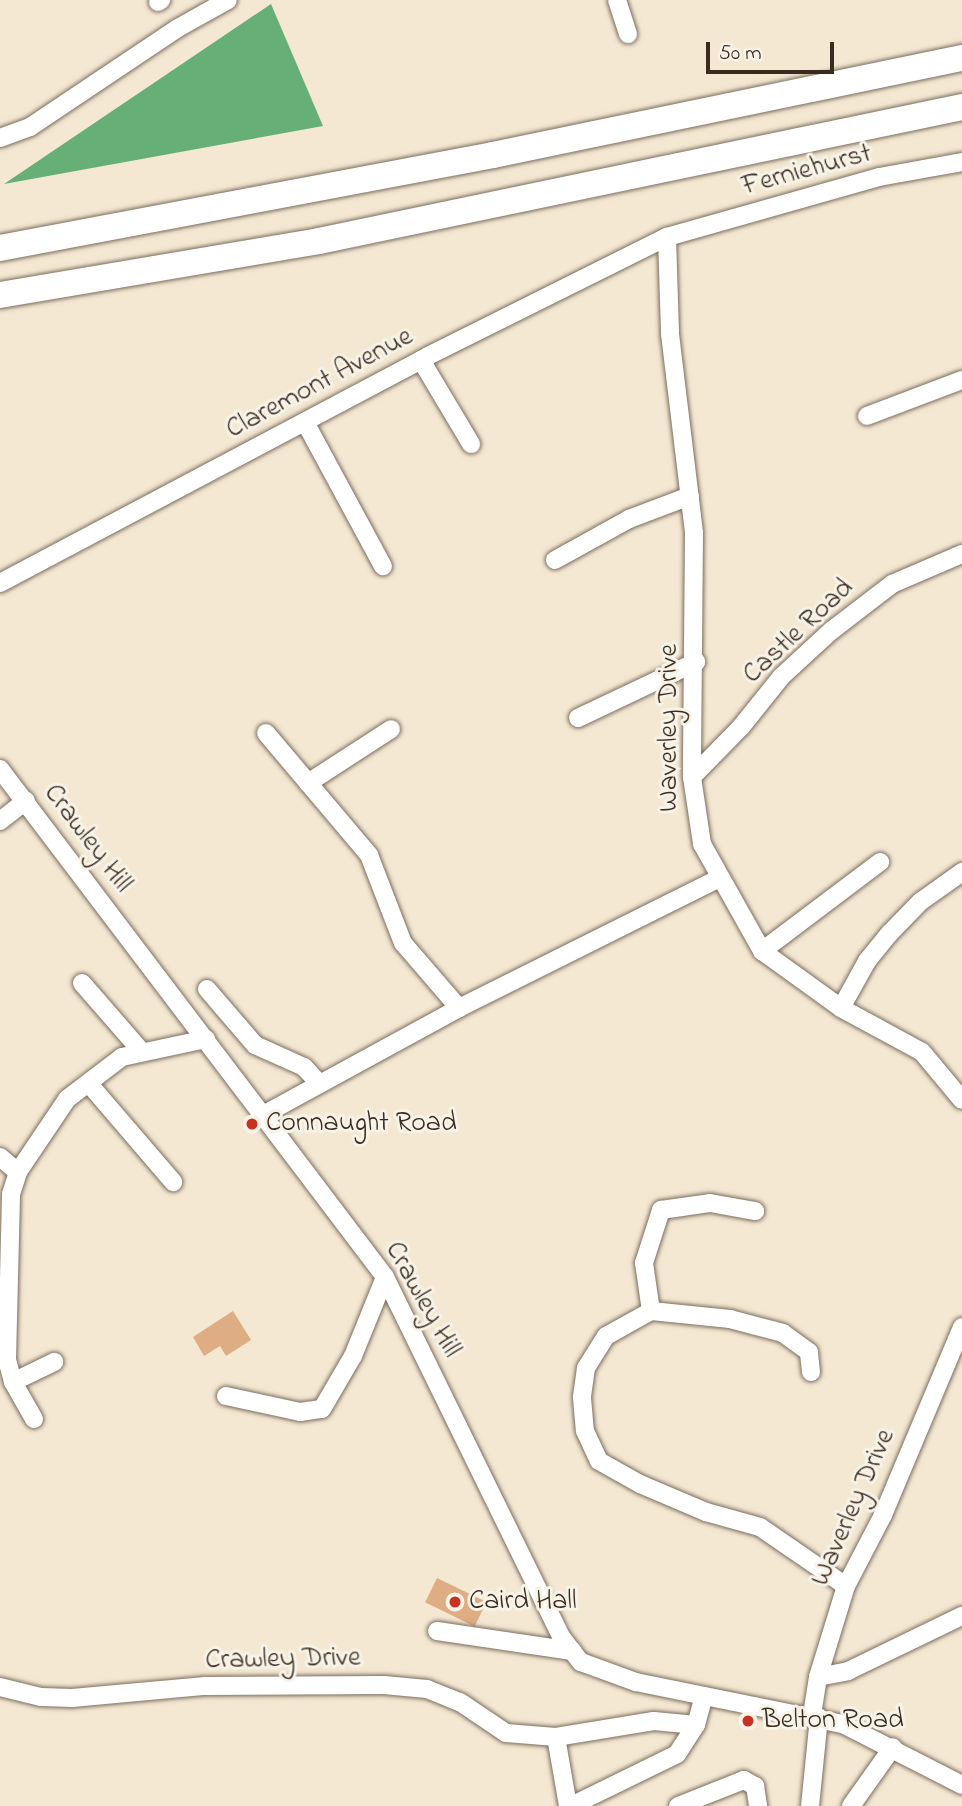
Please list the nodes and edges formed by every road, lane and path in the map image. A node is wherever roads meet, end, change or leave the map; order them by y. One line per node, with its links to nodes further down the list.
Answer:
1 (228, 0): 3 (street)
2 (617, 0): 4 (street)
3 (203, 6): 7 (street)
4 (628, 34)
5 (962, 58): 10 (highway)
6 (962, 107): 11 (highway)
7 (0, 138)
8 (962, 162): 9 (street, Ferniehurst)
9 (667, 237): 12 (street, Claremont Avenue); 17 (street, Waverley Drive)
10 (0, 248)
11 (0, 295)
12 (421, 360): 15 (street, Claremont Avenue); 16 (street)
13 (962, 380): 14 (street)
14 (867, 416)
15 (305, 422): 20 (street); 21 (street, Claremont Avenue)
16 (471, 444)
17 (690, 496): 19 (street); 22 (street, Waverley Drive)
18 (962, 554): 27 (street, Castle Road)
19 (555, 560)
20 (383, 566)
21 (0, 583)
22 (696, 662): 23 (street); 27 (street, Waverley Drive)
23 (578, 718)
24 (391, 729): 28 (street)
25 (266, 733): 28 (street)
26 (0, 769): 29 (street, Crawley Hill)
27 (692, 777): 33 (street, Waverley Drive)
28 (308, 783): 37 (street)
29 (26, 801): 30 (street); 39 (street, Crawley Hill)
30 (0, 821)
31 (880, 862): 34 (street)
32 (962, 872): 38 (street)
33 (718, 879): 34 (street, Waverley Drive); 37 (street)
34 (762, 951): 38 (street, Waverley Drive)
35 (82, 982): 40 (street)
36 (207, 989): 41 (street)
37 (459, 1008): 41 (street)
38 (841, 1008): 43 (street, Waverley Drive)
39 (206, 1039): 40 (street); 44 (street, Crawley Hill)
40 (142, 1052): 42 (street)
41 (320, 1084): 44 (street)
42 (90, 1085): 46 (street); 47 (street)
43 (962, 1100)
44 (263, 1115): 49 (street, Crawley Hill)
45 (0, 1157): 46 (street)
46 (18, 1172): 54 (street)
47 (173, 1182)
48 (755, 1211): 50 (street)
49 (385, 1277): 55 (street); 60 (street, Crawley Hill)
50 (651, 1311): 53 (street); 57 (street)
51 (962, 1327): 57 (street, Waverley Drive)
52 (54, 1362): 54 (street)
53 (811, 1372)
54 (13, 1382): 56 (street)
55 (226, 1396)
56 (34, 1419)
57 (846, 1586): 61 (street, Waverley Drive)
58 (962, 1616): 61 (street)
59 (437, 1631): 60 (street)
60 (573, 1651): 63 (street)
61 (818, 1677): 64 (street, Waverley Drive)
62 (0, 1687): 66 (street, Crawley Drive)
63 (704, 1696): 64 (street); 65 (street)
64 (816, 1716): 67 (street); 72 (street, Waverley Drive)
65 (696, 1726): 66 (street, Crawley Drive); 69 (street)
66 (556, 1737): 69 (street)
67 (893, 1747): 68 (street); 73 (street)
68 (962, 1785)
69 (570, 1806)
70 (678, 1806): 71 (street)
71 (758, 1806)
72 (810, 1806)
73 (851, 1806)

